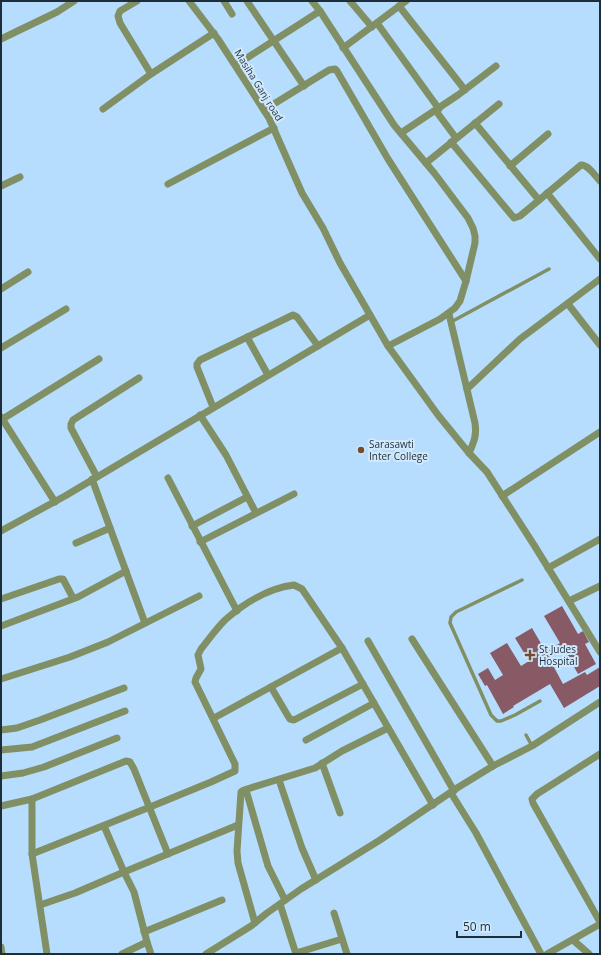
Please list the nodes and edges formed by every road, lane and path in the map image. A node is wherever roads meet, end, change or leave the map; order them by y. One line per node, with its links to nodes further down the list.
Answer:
1 (74, 1): 13 (street)
2 (137, 1): 18 (street)
3 (189, 1): 12 (street, Masiha Ganj road)
4 (224, 1): 10 (street)
5 (247, 1): 14 (street)
6 (312, 1): 9 (street)
7 (350, 1): 11 (street)
8 (402, 3): 11 (street); 20 (street)
9 (320, 11): 14 (street); 15 (street)
10 (232, 14)
11 (374, 25): 15 (street); 24 (street)
12 (214, 33): 16 (street, Masiha Ganj road); 18 (street)
13 (1, 39)
14 (274, 41): 16 (street); 19 (street)
15 (343, 48): 27 (street)
16 (236, 66): 23 (street, Masiha Ganj road)
17 (496, 66): 20 (street)
18 (151, 74): 22 (street)
19 (304, 86): 23 (street); 42 (street)
20 (465, 90): 24 (street)
21 (499, 104): 25 (street)
22 (103, 109)
23 (264, 110): 26 (street, Masiha Ganj road)
24 (438, 110): 27 (street); 29 (street)
25 (475, 123): 29 (street); 31 (street)
26 (274, 128): 34 (street); 46 (street, Masiha Ganj road)
27 (401, 133): 30 (street)
28 (548, 134): 31 (street)
29 (454, 140): 30 (street); 37 (street)
30 (426, 163): 42 (street)
31 (510, 166): 37 (street)
32 (20, 177): 35 (street)
33 (600, 181): 36 (street)
34 (168, 184)
35 (1, 186)
36 (547, 193): 37 (street); 38 (street)
37 (539, 200)
38 (600, 259)
39 (549, 269): 48 (lane)
40 (28, 272): 43 (street)
41 (600, 279): 44 (street)
42 (466, 281): 47 (street)
43 (1, 289)
44 (568, 304): 50 (street); 57 (street)
45 (66, 309): 53 (street)
46 (370, 314): 51 (street); 52 (street, Masiha Ganj road)
47 (449, 314): 48 (street); 52 (street)
48 (451, 322): 57 (street)
49 (247, 337): 51 (street); 55 (street); 58 (street)
50 (600, 345)
51 (318, 346): 55 (street)
52 (388, 346): 62 (street, Masiha Ganj road)
53 (1, 348)
54 (99, 359): 60 (street)
55 (268, 375): 58 (street)
56 (139, 378): 63 (street)
57 (466, 389): 62 (street)
58 (213, 407): 59 (street)
59 (200, 415): 63 (street); 66 (street)
60 (2, 418): 68 (street)
61 (600, 432): 67 (street)
62 (469, 453): 67 (street, Masiha Ganj road)
63 (94, 478): 68 (street); 71 (street)
64 (168, 478): 70 (street)
65 (294, 494): 69 (street)
66 (247, 496): 69 (street); 70 (street)
67 (502, 496): 76 (street, Masiha Ganj road)
68 (55, 502): 72 (street)
69 (256, 513): 74 (street)
70 (192, 526): 74 (street)
71 (110, 528): 75 (street); 77 (street)
72 (1, 531)
73 (600, 539): 76 (street)
74 (200, 542): 84 (street)
75 (76, 543)
76 (548, 568): 83 (street, Masiha Ganj road)
77 (126, 571): 81 (street); 85 (street)
78 (522, 580): 99 (lane)
79 (600, 586): 83 (street)
80 (199, 596): 85 (street)
81 (73, 598): 82 (street); 86 (street)
82 (1, 599)
83 (569, 601): 90 (street, Masiha Ganj road)
84 (237, 611): 89 (street); 100 (street)
85 (145, 623): 91 (street)
86 (1, 626)
87 (412, 639): 111 (street)
88 (368, 642): 115 (street)
89 (342, 648): 92 (street); 93 (street)
90 (600, 652)
91 (1, 679)
92 (363, 684): 93 (street); 97 (street)
93 (272, 687): 100 (street)
94 (124, 688): 103 (street)
95 (540, 701): 99 (lane)
96 (600, 702): 107 (street)
97 (374, 703): 102 (street); 106 (street)
98 (125, 711): 108 (street)
99 (515, 715): 101 (lane)
100 (214, 718): 119 (street)
101 (517, 720)
102 (388, 728): 110 (street); 117 (street)
103 (1, 730)
104 (526, 735): 107 (lane)
105 (117, 738): 112 (street)
106 (306, 740)
107 (532, 746): 111 (street)
108 (1, 750)
109 (600, 754): 132 (street)
110 (322, 763): 113 (street); 120 (street)
111 (493, 766): 115 (street)
112 (1, 776)
113 (279, 780): 114 (street); 126 (street)
114 (246, 790): 121 (street); 128 (street)
115 (452, 792): 117 (street); 145 (street)
116 (32, 799): 118 (street); 119 (street); 123 (street)
117 (433, 805): 126 (street)
118 (1, 806)
119 (150, 807): 122 (street); 124 (street)
120 (340, 813)
121 (238, 825): 124 (street); 131 (street)
122 (104, 826): 123 (street); 125 (street)
123 (32, 854): 129 (street)
124 (168, 854): 125 (street)
125 (124, 872): 129 (street); 133 (street)
126 (316, 880): 128 (street)
127 (222, 900): 133 (street)
128 (283, 902): 131 (street); 143 (street)
129 (40, 905): 139 (street)
130 (334, 913): 134 (street)
131 (255, 923): 142 (street)
132 (600, 923): 135 (street)
133 (144, 932): 136 (street)
134 (342, 939): 143 (street); 144 (street)
135 (572, 940): 146 (street); 147 (street)
136 (147, 942): 140 (street); 141 (street)
137 (1, 947): 138 (street)
138 (2, 954)
139 (47, 954)
140 (122, 954)
141 (151, 954)
142 (206, 954)
143 (296, 954)
144 (347, 954)
145 (541, 954)
146 (547, 954)
147 (589, 954)

